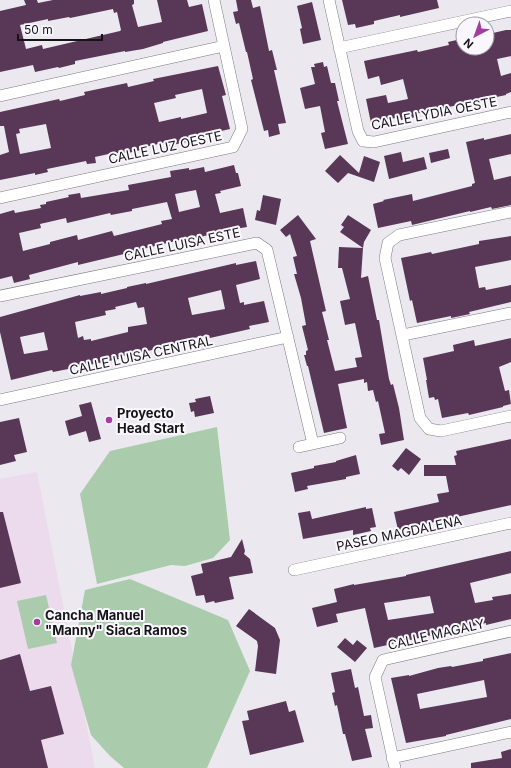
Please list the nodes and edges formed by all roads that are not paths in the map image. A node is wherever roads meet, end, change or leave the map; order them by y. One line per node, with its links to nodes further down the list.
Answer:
1 (214, 0): 4 (street)
2 (329, 0): 5 (street)
3 (511, 11): 5 (street)
4 (224, 46): 6 (street); 8 (street, CALLE LUZ OESTE)
5 (339, 48): 7 (street, CALLE LYDIA OESTE)
6 (0, 96)
7 (511, 112)
8 (0, 198)
9 (511, 212): 12 (street)
10 (0, 296): 13 (street, CALLE LUISA ESTE)
11 (511, 312): 12 (street)
12 (403, 335): 15 (street)
13 (288, 337): 14 (street, CALLE LUISA CENTRAL); 17 (street, CALLE LUISA ESTE)
14 (0, 400)
15 (511, 416)
16 (340, 438): 17 (street)
17 (313, 444): 18 (street)
18 (299, 447)
19 (511, 523): 20 (street, PASEO MAGDALENA)
20 (294, 570)
21 (511, 631): 23 (street, CALLE MAGALY)
22 (511, 732): 23 (street)
23 (393, 763)

